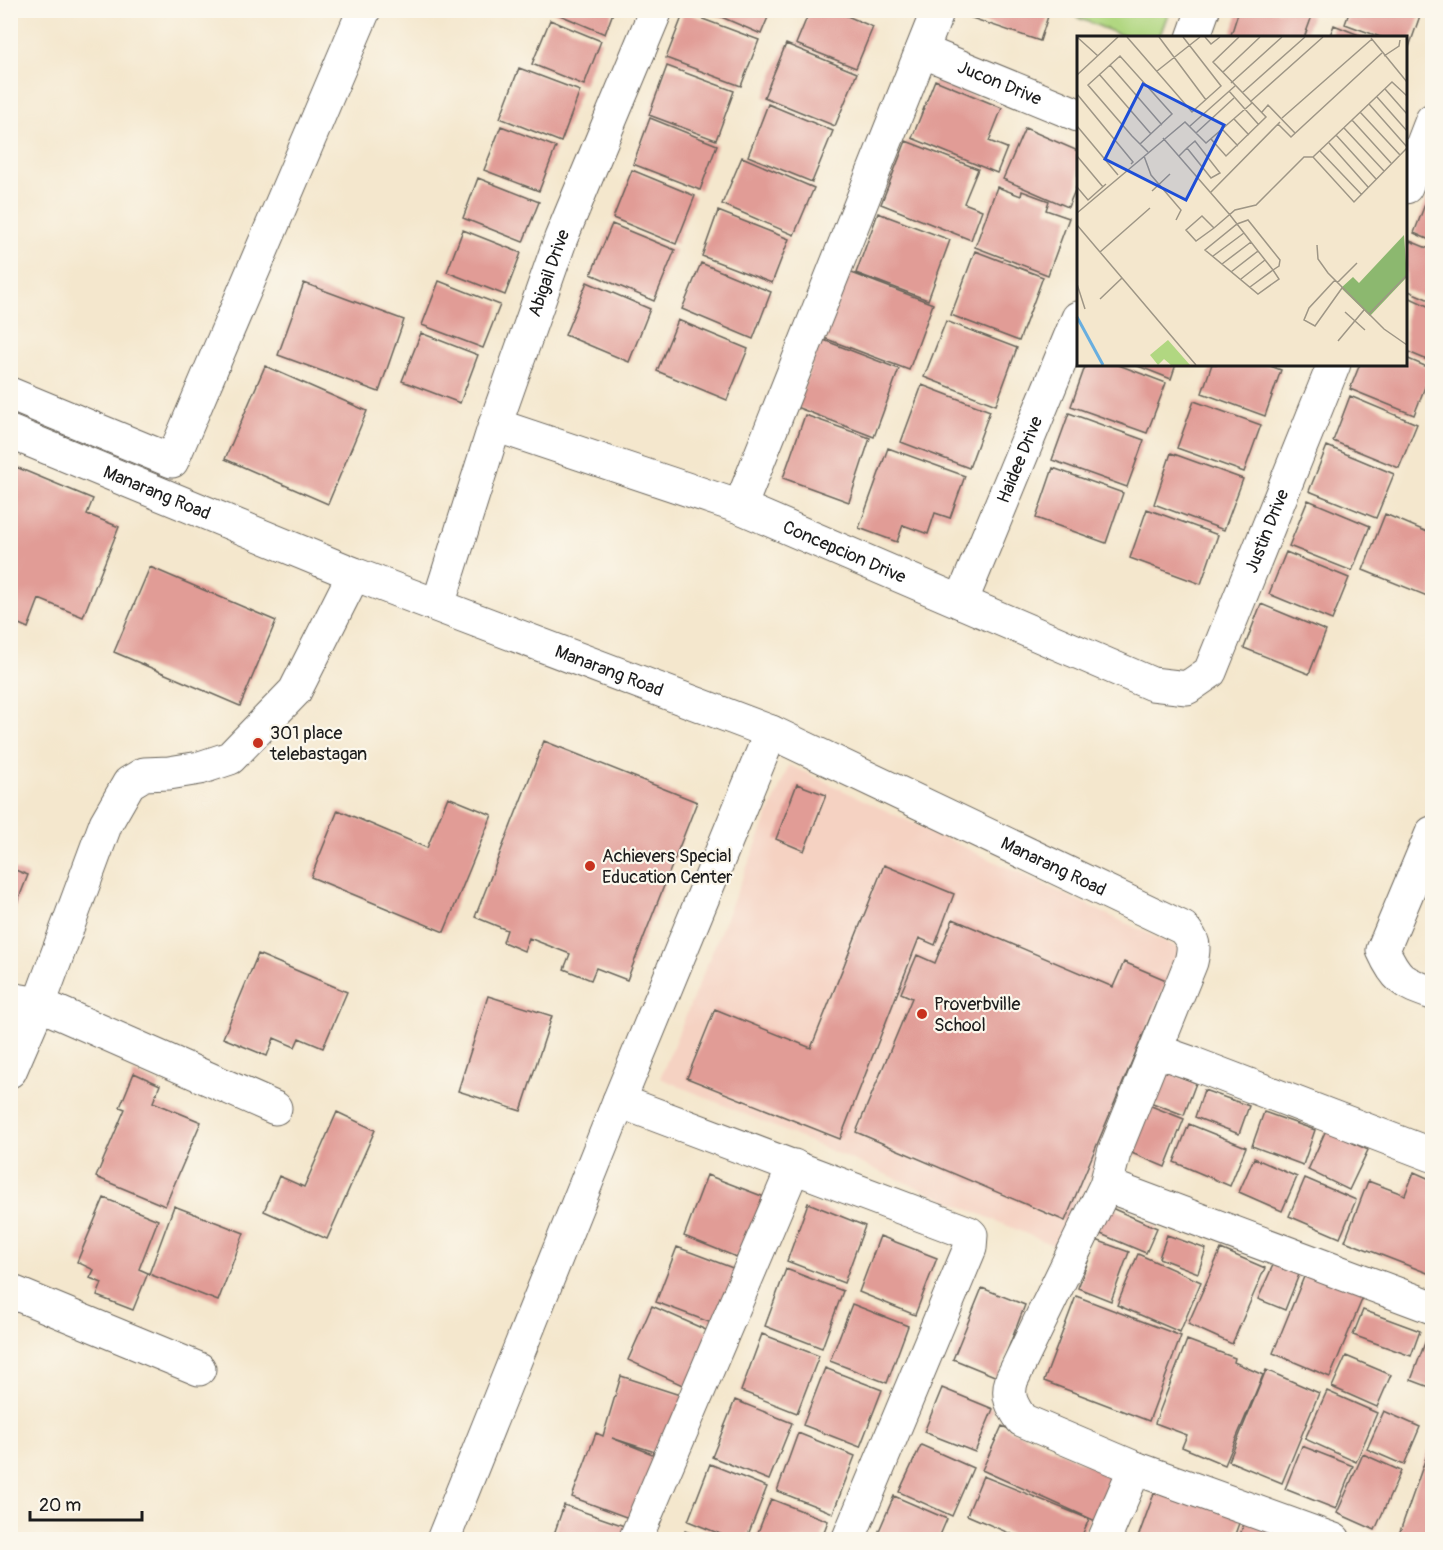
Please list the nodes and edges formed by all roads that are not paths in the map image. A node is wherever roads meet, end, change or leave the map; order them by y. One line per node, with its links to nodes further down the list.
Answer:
1 (364, 10): 12 (street)
2 (656, 10): 13 (street, Abigail Drive)
3 (938, 10): 6 (street)
4 (1203, 10): 5 (street)
5 (1194, 36)
6 (922, 51): 7 (street, Jucon Drive); 15 (street)
7 (1077, 115)
8 (1432, 120): 9 (street)
9 (1407, 184)
10 (1077, 320): 17 (street, Haidee Drive)
11 (1333, 366): 19 (street, Justin Drive)
12 (10, 394)
13 (495, 425): 15 (street, Concepcion Drive); 18 (street, Abigail Drive)
14 (10, 432): 16 (street, Manarang Road)
15 (740, 507): 17 (street, Concepcion Drive)
16 (354, 574): 18 (street, Manarang Road); 23 (street)
17 (961, 602): 19 (street, Concepcion Drive)
18 (438, 606): 20 (street, Manarang Road)
19 (1187, 688)
20 (771, 732): 24 (street, Manarang Road); 26 (street)
21 (1432, 833): 22 (street)
22 (1432, 993)
23 (25, 1002): 25 (street); 27 (street)
24 (1157, 1051): 28 (street); 30 (street)
25 (10, 1071)
26 (619, 1101): 29 (street); 35 (street)
27 (275, 1108)
28 (1432, 1155)
29 (794, 1166): 36 (street); 37 (street)
30 (1106, 1185): 32 (street); 34 (street)
31 (10, 1291): 33 (street)
32 (1432, 1307)
33 (199, 1369)
34 (1135, 1468): 38 (street); 39 (street)
35 (443, 1539)
36 (635, 1539)
37 (848, 1539)
38 (1104, 1539)
39 (1334, 1539)

